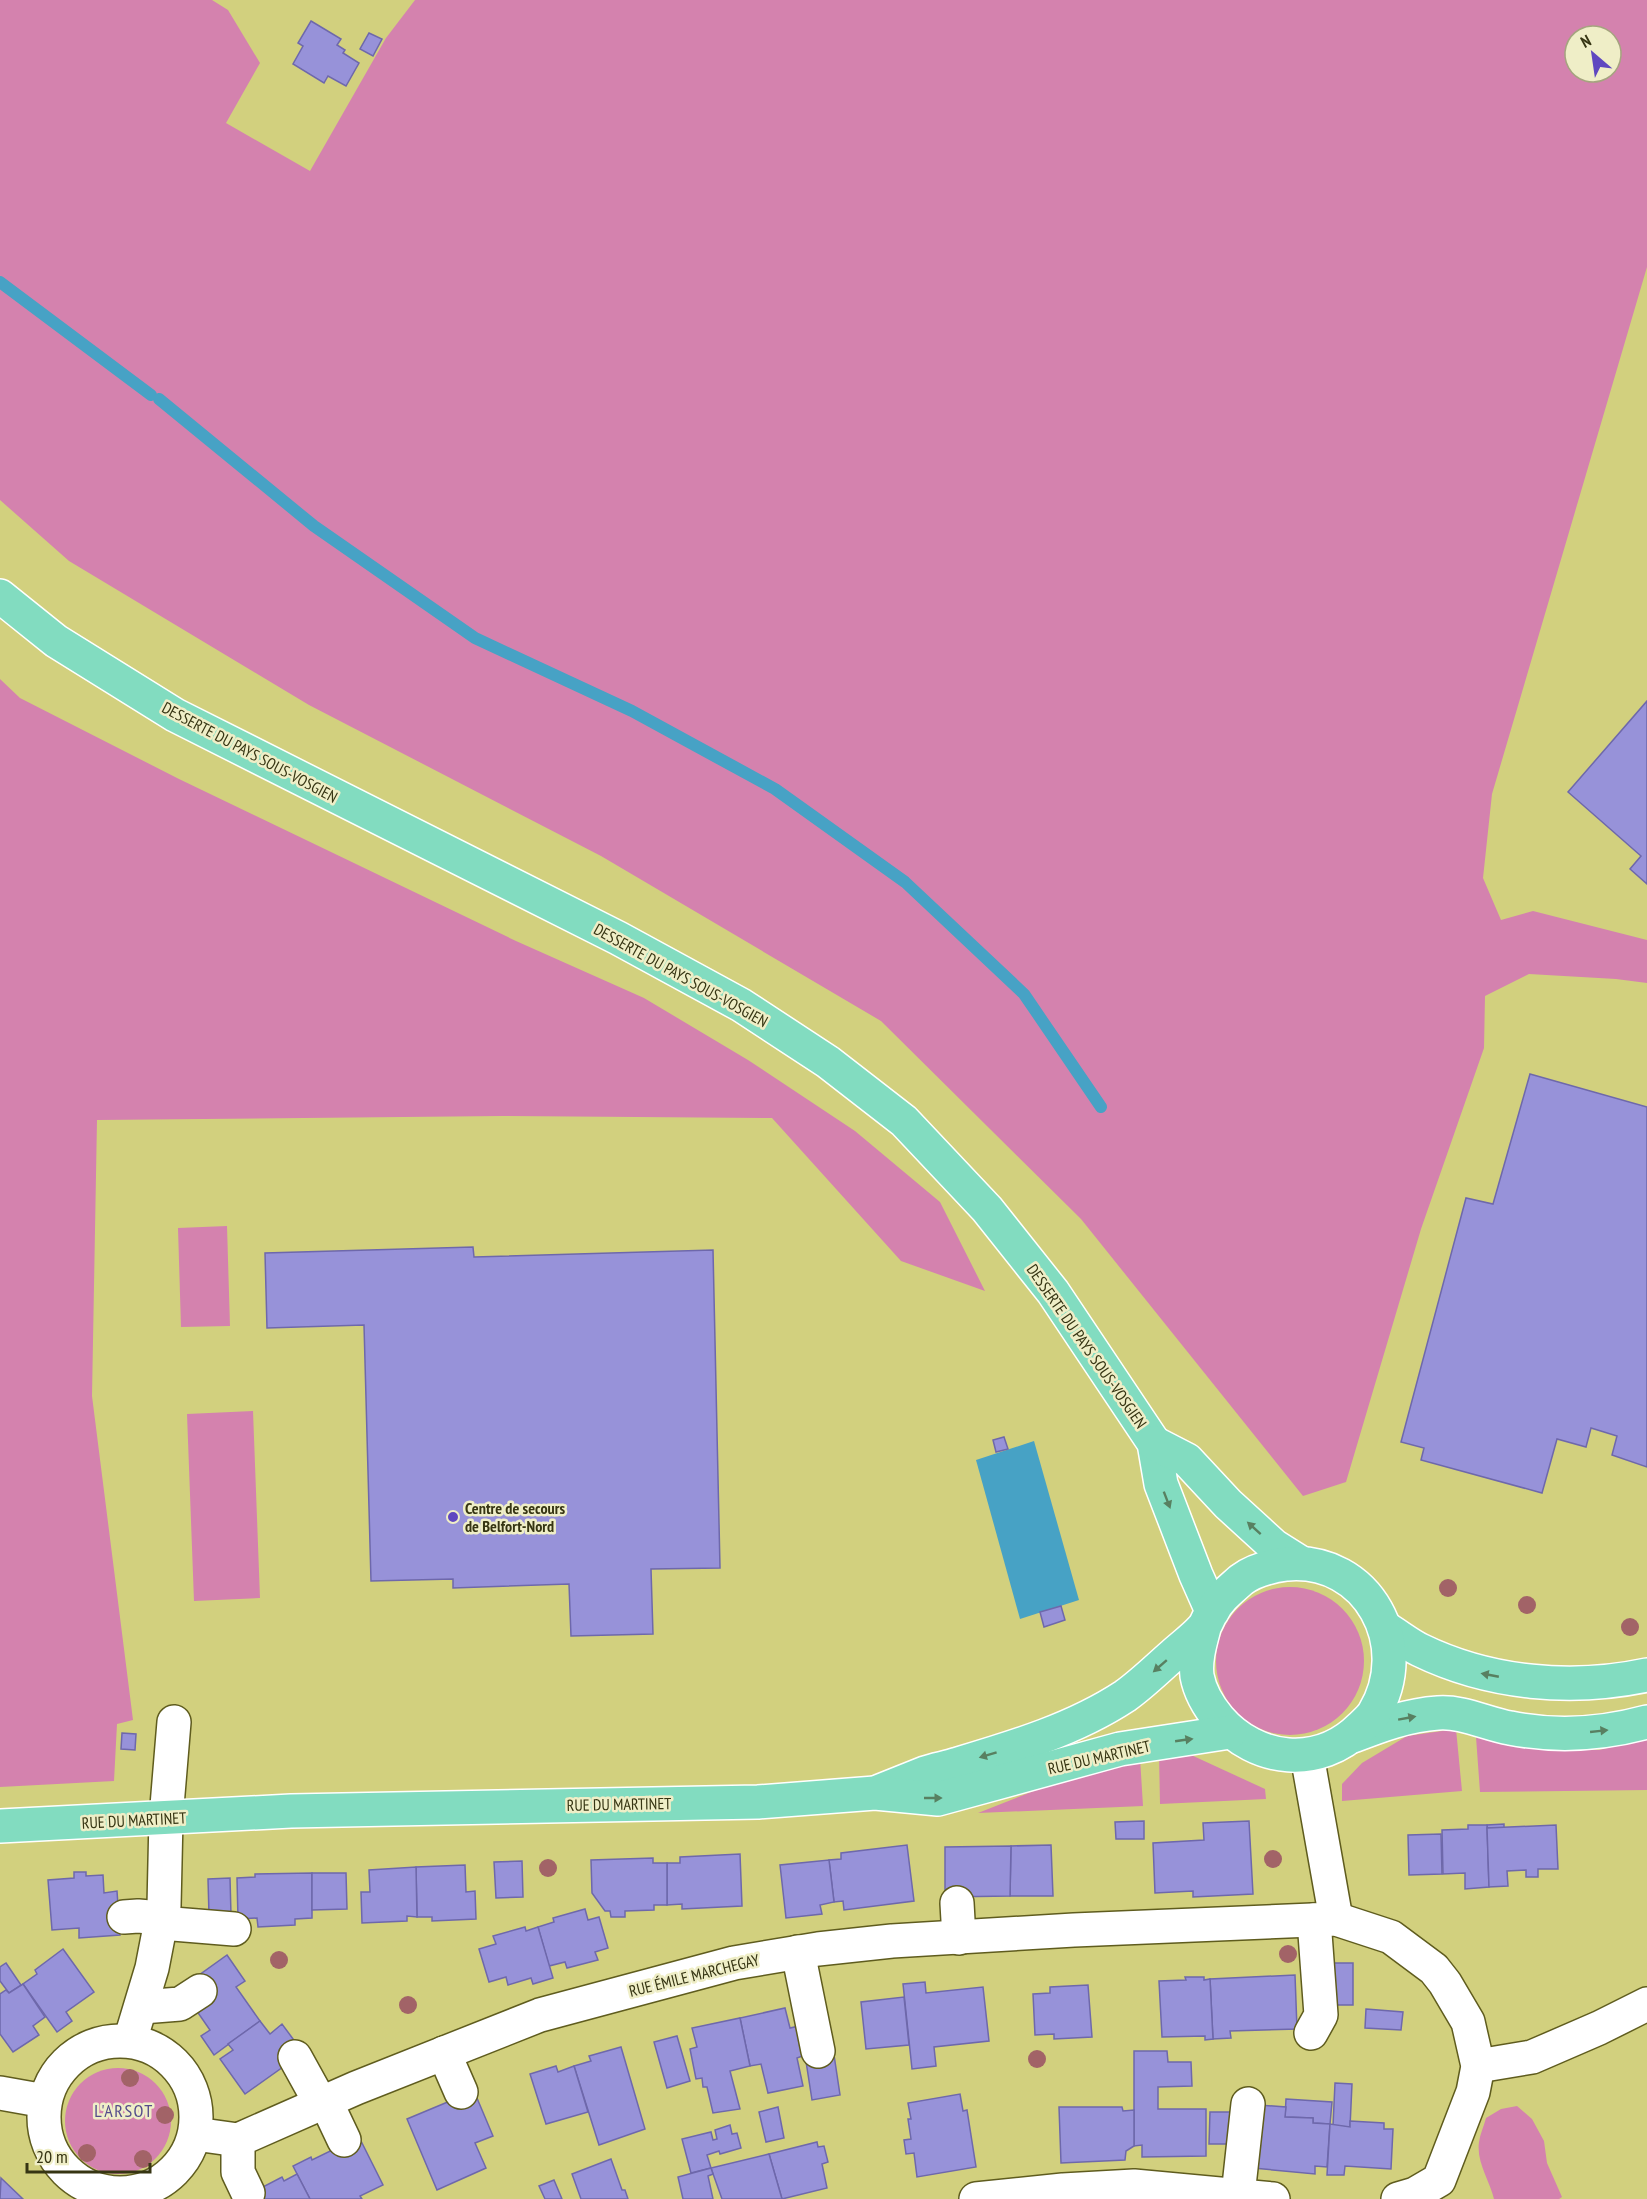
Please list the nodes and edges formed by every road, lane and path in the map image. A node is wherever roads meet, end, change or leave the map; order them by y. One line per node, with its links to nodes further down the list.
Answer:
1 (0, 596): 2 (main road, DESSERTE DU PAYS SOUS-VOSGIEN)
2 (1154, 1443): 3 (main road, one-way to 2); 4 (main road, DESSERTE DU PAYS SOUS-VOSGIEN, one-way to 4)
3 (1301, 1563): 4 (main road); 5 (main road)
4 (1208, 1619): 9 (main road); 12 (main road, one-way to 12)
5 (1385, 1628): 6 (main road, one-way to 5); 10 (main road)
6 (1647, 1675)
7 (174, 1722): 13 (street)
8 (1647, 1722): 10 (main road, one-way to 8)
9 (1230, 1732): 11 (main road); 12 (main road, RUE DU MARTINET, one-way to 9)
10 (1352, 1736): 11 (main road)
11 (1307, 1755): 17 (street)
12 (875, 1793): 13 (main road, RUE DU MARTINET)
13 (165, 1818): 14 (main road, RUE DU MARTINET); 18 (street)
14 (0, 1826)
15 (957, 1903): 20 (street)
16 (124, 1917): 18 (street)
17 (1325, 1920): 20 (street, RUE ÉMILE MARCHEGAY); 25 (street); 30 (street)
18 (161, 1921): 19 (street); 24 (street)
19 (234, 1929)
20 (959, 1938): 21 (street, RUE ÉMILE MARCHEGAY)
21 (798, 1952): 27 (street); 28 (street, RUE ÉMILE MARCHEGAY)
22 (200, 1991): 24 (street)
23 (1647, 2004): 30 (street)
24 (142, 2007): 26 (street)
25 (1311, 2033)
26 (130, 2041): 33 (street); 36 (street)
27 (818, 2051)
28 (444, 2052): 31 (street); 34 (street, RUE ÉMILE MARCHEGAY)
29 (295, 2057): 34 (street)
30 (1478, 2066): 39 (street)
31 (460, 2092)
32 (0, 2093): 33 (street)
33 (45, 2101): 36 (street)
34 (323, 2103): 37 (street, RUE ÉMILE MARCHEGAY); 38 (street)
35 (1248, 2104): 41 (street)
36 (195, 2134): 37 (street)
37 (238, 2140): 40 (street)
38 (344, 2140)
39 (1443, 2189): 44 (street)
40 (248, 2193)
41 (1238, 2195): 42 (street); 43 (street)
42 (976, 2199)
43 (1274, 2199)
44 (1398, 2199)

